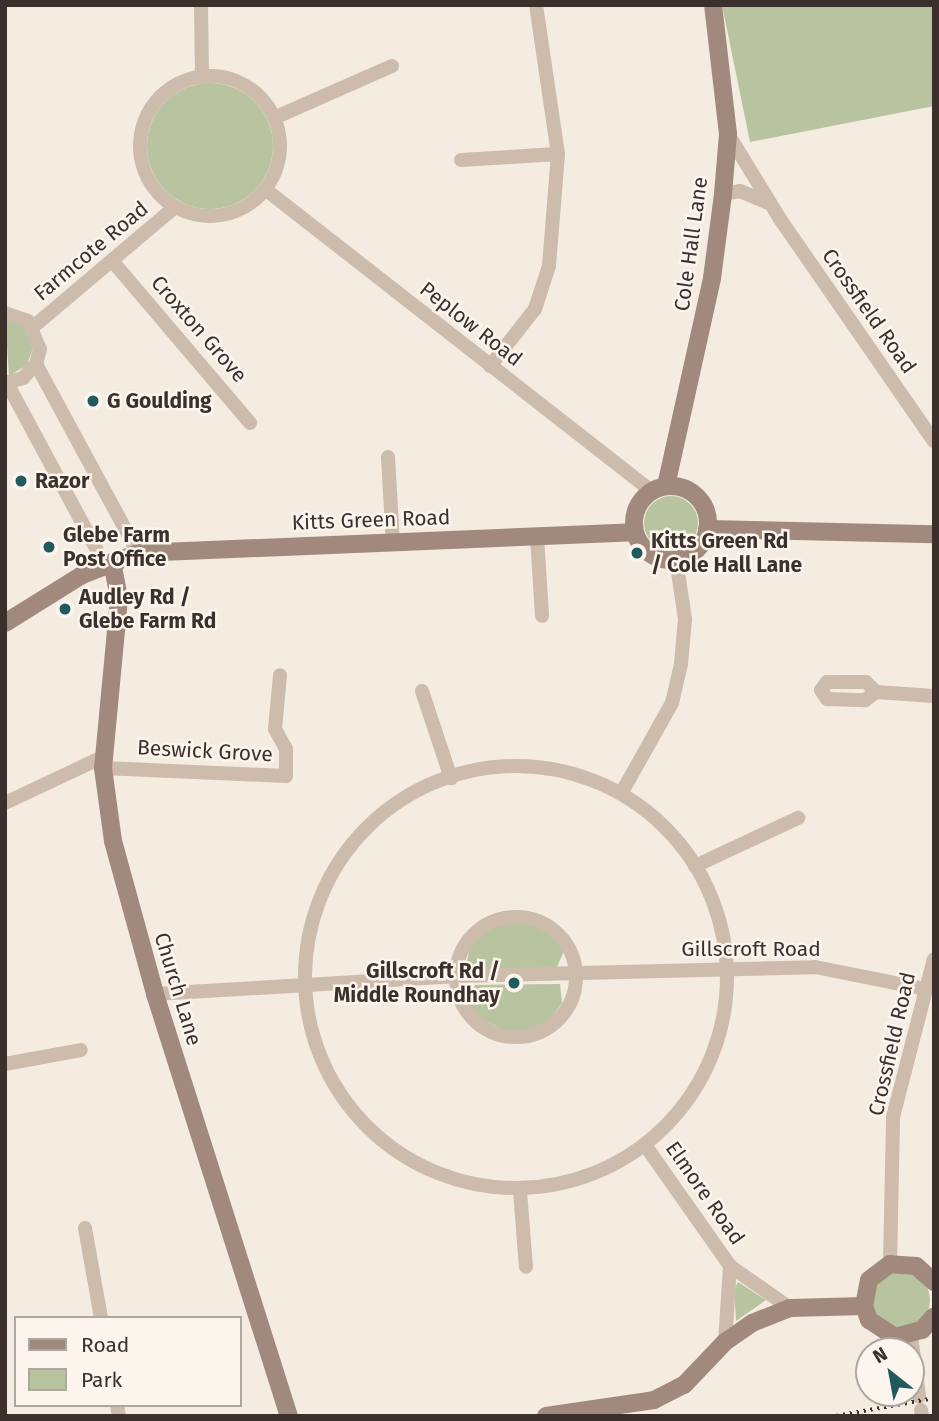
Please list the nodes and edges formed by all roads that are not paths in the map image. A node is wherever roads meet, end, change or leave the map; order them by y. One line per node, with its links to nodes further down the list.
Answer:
1 (201, 5): 5 (street)
2 (536, 5): 8 (street)
3 (713, 5): 7 (street, Cole Hall Lane)
4 (392, 66): 6 (street)
5 (202, 77): 6 (street); 13 (street)
6 (274, 118): 10 (street)
7 (728, 134): 11 (street, Cole Hall Lane); 12 (street, Crossfield Road)
8 (558, 154): 9 (street); 18 (street)
9 (461, 160)
10 (265, 189): 13 (street); 18 (street, Peplow Road)
11 (723, 194): 12 (street); 23 (street, Cole Hall Lane)
12 (771, 205): 21 (street, Crossfield Road)
13 (175, 207): 14 (street, Farmcote Road)
14 (114, 263): 16 (street, Farmcote Road); 20 (street, Croxton Grove)
15 (5, 313): 16 (street)
16 (33, 327): 17 (street)
17 (36, 365): 19 (street); 29 (street)
18 (490, 366): 23 (street, Peplow Road)
19 (6, 383): 31 (street)
20 (250, 423)
21 (934, 441)
22 (388, 457): 28 (street)
23 (658, 489): 24 (street); 25 (street)
24 (707, 529): 26 (street); 30 (street)
25 (634, 532): 27 (street, Kitts Green Road); 30 (street)
26 (934, 534)
27 (537, 536): 28 (street, Kitts Green Road); 32 (street)
28 (393, 543): 29 (street, Kitts Green Road)
29 (138, 554): 31 (street, Kitts Green Road)
30 (676, 559): 40 (street)
31 (109, 564): 33 (street, Kitts Green Road); 38 (street, Church Lane)
32 (542, 616)
33 (5, 623)
34 (280, 675): 38 (street, Beswick Grove)
35 (422, 691): 39 (street)
36 (876, 692): 37 (street)
37 (934, 696)
38 (104, 762): 41 (street); 50 (street, Church Lane)
39 (451, 778): 40 (street); 48 (street)
40 (622, 792): 43 (street)
41 (5, 803)
42 (797, 818): 43 (street)
43 (695, 866): 45 (street)
44 (934, 959): 49 (street, Crossfield Road)
45 (727, 969): 46 (street, Gillscroft Road); 49 (street, Gillscroft Road); 53 (street)
46 (574, 974): 47 (street, Gillscroft Road); 47 (street); 47 (street)
47 (457, 976): 48 (street, Gillscroft Road)
48 (304, 986): 50 (street, Gillscroft Road); 54 (street)
49 (925, 989): 56 (street, Crossfield Road)
50 (155, 994): 66 (street, Church Lane)
51 (80, 1050): 52 (street)
52 (5, 1064)
53 (645, 1146): 54 (street); 57 (street, Elmore Road)
54 (520, 1191): 58 (street)
55 (85, 1228): 62 (street)
56 (890, 1264): 59 (street); 60 (street)
57 (730, 1266): 61 (street, Elmore Road); 65 (street, Elmore Road)
58 (526, 1267)
59 (934, 1282)
60 (864, 1306): 61 (street); 64 (street)
61 (790, 1308): 65 (street)
62 (101, 1316)
63 (934, 1316): 64 (street)
64 (911, 1336)
65 (725, 1342): 67 (street)
66 (289, 1416)
67 (546, 1416)

